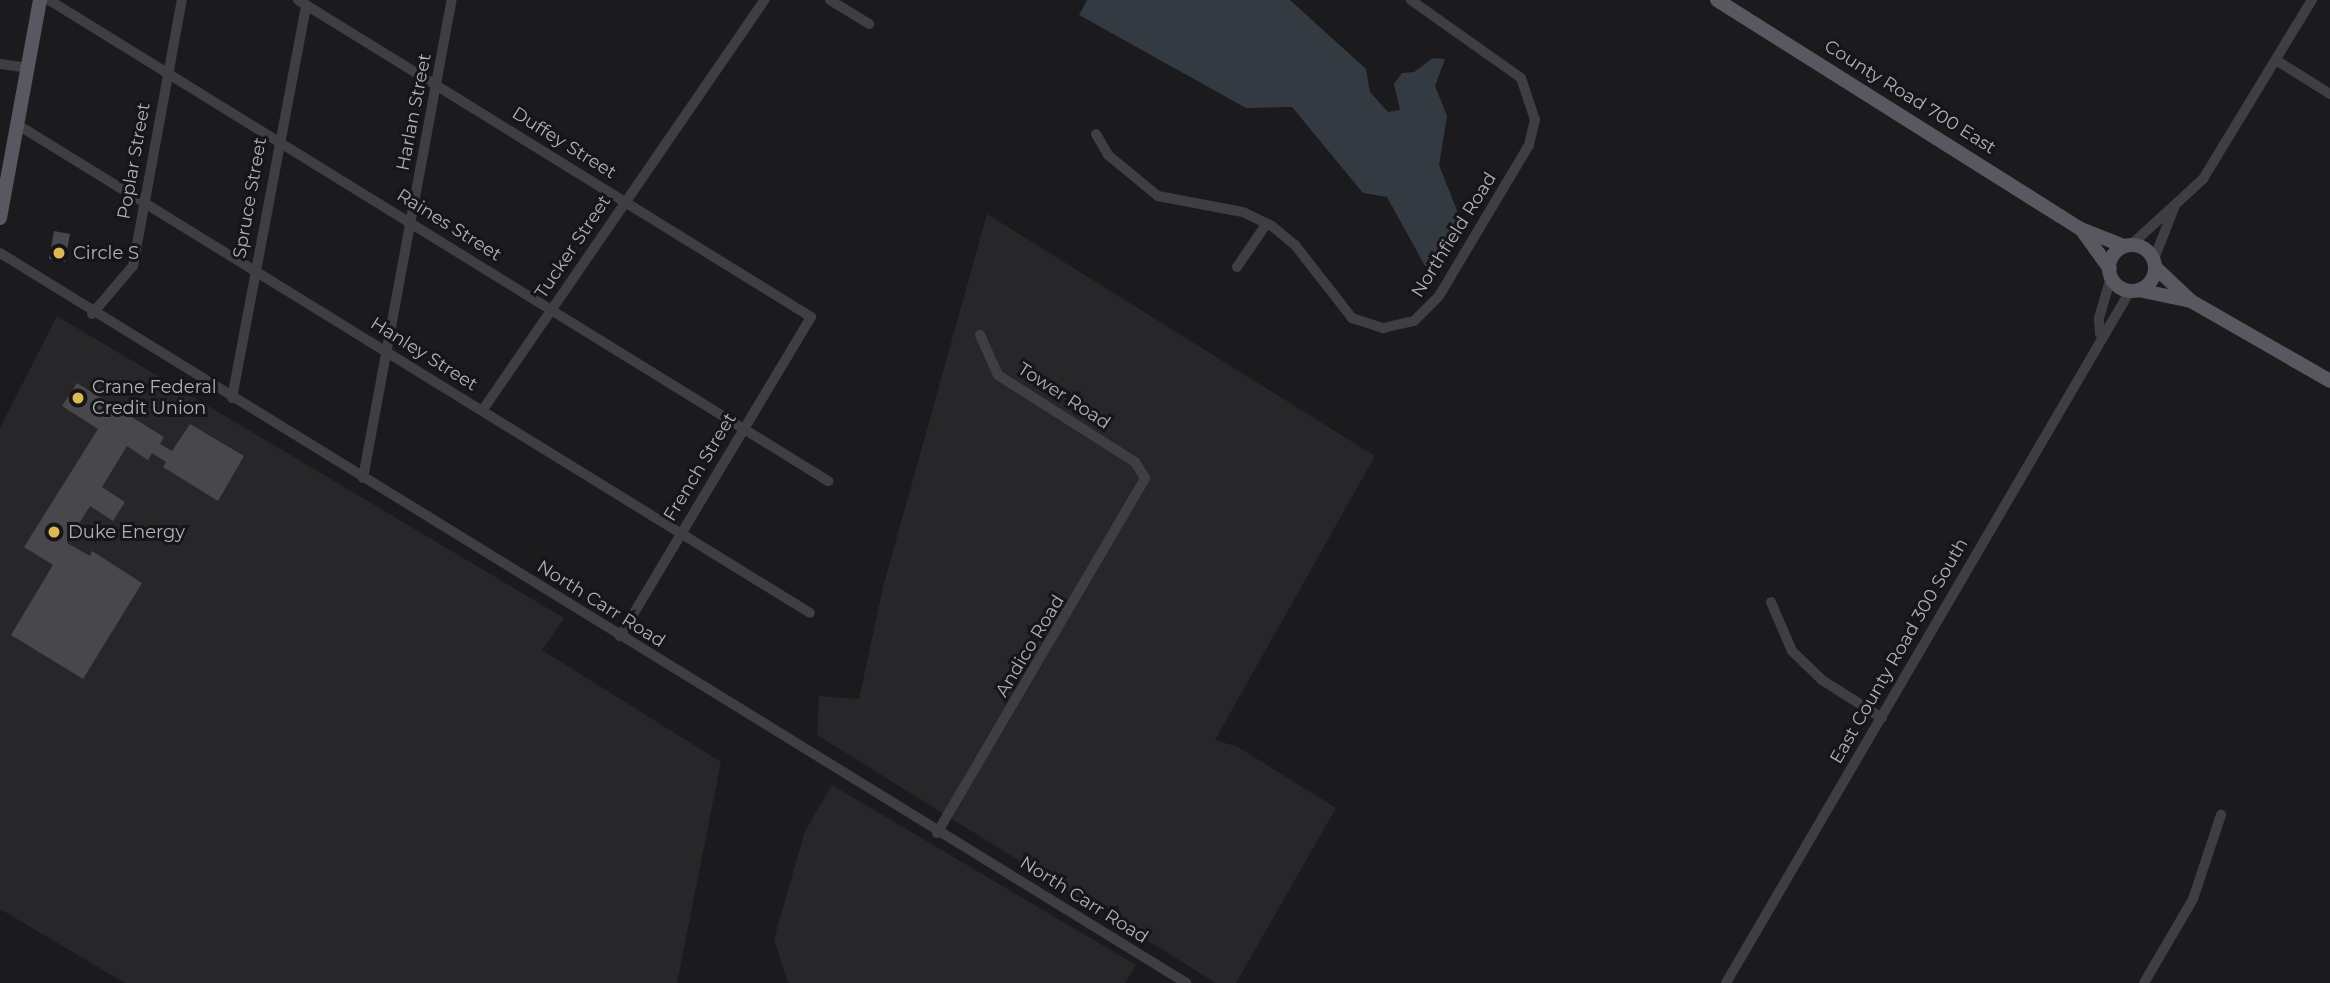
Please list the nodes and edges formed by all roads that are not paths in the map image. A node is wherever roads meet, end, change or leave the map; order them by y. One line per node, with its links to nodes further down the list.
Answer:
1 (40, 0): 14 (main road)
2 (49, 0): 15 (street, Raines Street)
3 (182, 0): 15 (street, Poplar Street)
4 (452, 0): 16 (street, Harlan Street)
5 (765, 0): 21 (street, Tucker Street)
6 (830, 0): 11 (street)
7 (1410, 0): 26 (street, Northfield Road)
8 (1717, 0): 27 (main road, County Road 700 East)
9 (2312, 0): 12 (street)
10 (302, 2): 16 (street, Duffey Street); 20 (street, Spruce Street)
11 (869, 24)
12 (2276, 60): 17 (street); 23 (street)
13 (0, 64): 14 (street)
14 (28, 68): 18 (main road)
15 (168, 72): 20 (street, Raines Street); 22 (street, Poplar Street)
16 (438, 85): 21 (street, Duffey Street); 25 (street, Harlan Street)
17 (2330, 94)
18 (18, 125): 22 (street, Hanley Street); 24 (main road)
19 (1096, 134): 26 (street, Northfield Road)
20 (278, 142): 25 (street, Raines Street); 32 (street, Spruce Street)
21 (625, 202): 36 (street, Tucker Street); 38 (street, Duffey Street)
22 (145, 203): 32 (street, Hanley Street); 37 (street, Poplar Street)
23 (2174, 208): 28 (street); 30 (street)
24 (0, 218)
25 (412, 222): 36 (street, Raines Street); 41 (street, Harlan Street)
26 (1267, 223): 31 (street)
27 (2081, 229): 28 (main road, County Road 700 East); 33 (main road, County Road 700 East)
28 (2128, 245): 30 (main road); 33 (main road)
29 (0, 253): 37 (street, North Carr Road)
30 (2155, 263): 34 (main road); 35 (main road)
31 (1237, 267)
32 (255, 271): 41 (street, Hanley Street); 43 (street, Spruce Street)
33 (2110, 273): 34 (main road); 39 (street, East County Road 300 South)
34 (2134, 290): 35 (main road); 39 (street, East County Road 300 South)
35 (2191, 301): 42 (main road)
36 (552, 309): 44 (street, Tucker Street); 45 (street, Raines Street)
37 (92, 314): 43 (street, North Carr Road)
38 (811, 317): 45 (street, French Street)
39 (2099, 334): 53 (street, East County Road 300 South)
40 (980, 335): 46 (street, Tower Road)
41 (388, 351): 44 (street, Hanley Street); 47 (street, Harlan Street)
42 (2330, 381)
43 (232, 398): 47 (street, North Carr Road)
44 (482, 411): 49 (street, Hanley Street)
45 (744, 427): 48 (street, Raines Street); 49 (street, French Street)
46 (1144, 475): 55 (street, Andico Road)
47 (363, 478): 52 (street, North Carr Road)
48 (828, 481)
49 (683, 531): 51 (street, Hanley Street); 52 (street, French Street)
50 (1770, 602): 53 (street)
51 (810, 613)
52 (620, 636): 55 (street, North Carr Road)
53 (1882, 718): 57 (street, East County Road 300 South)
54 (2221, 815): 58 (street)
55 (937, 833): 56 (street, North Carr Road)
56 (1186, 983)
57 (1726, 983)
58 (2144, 983)

